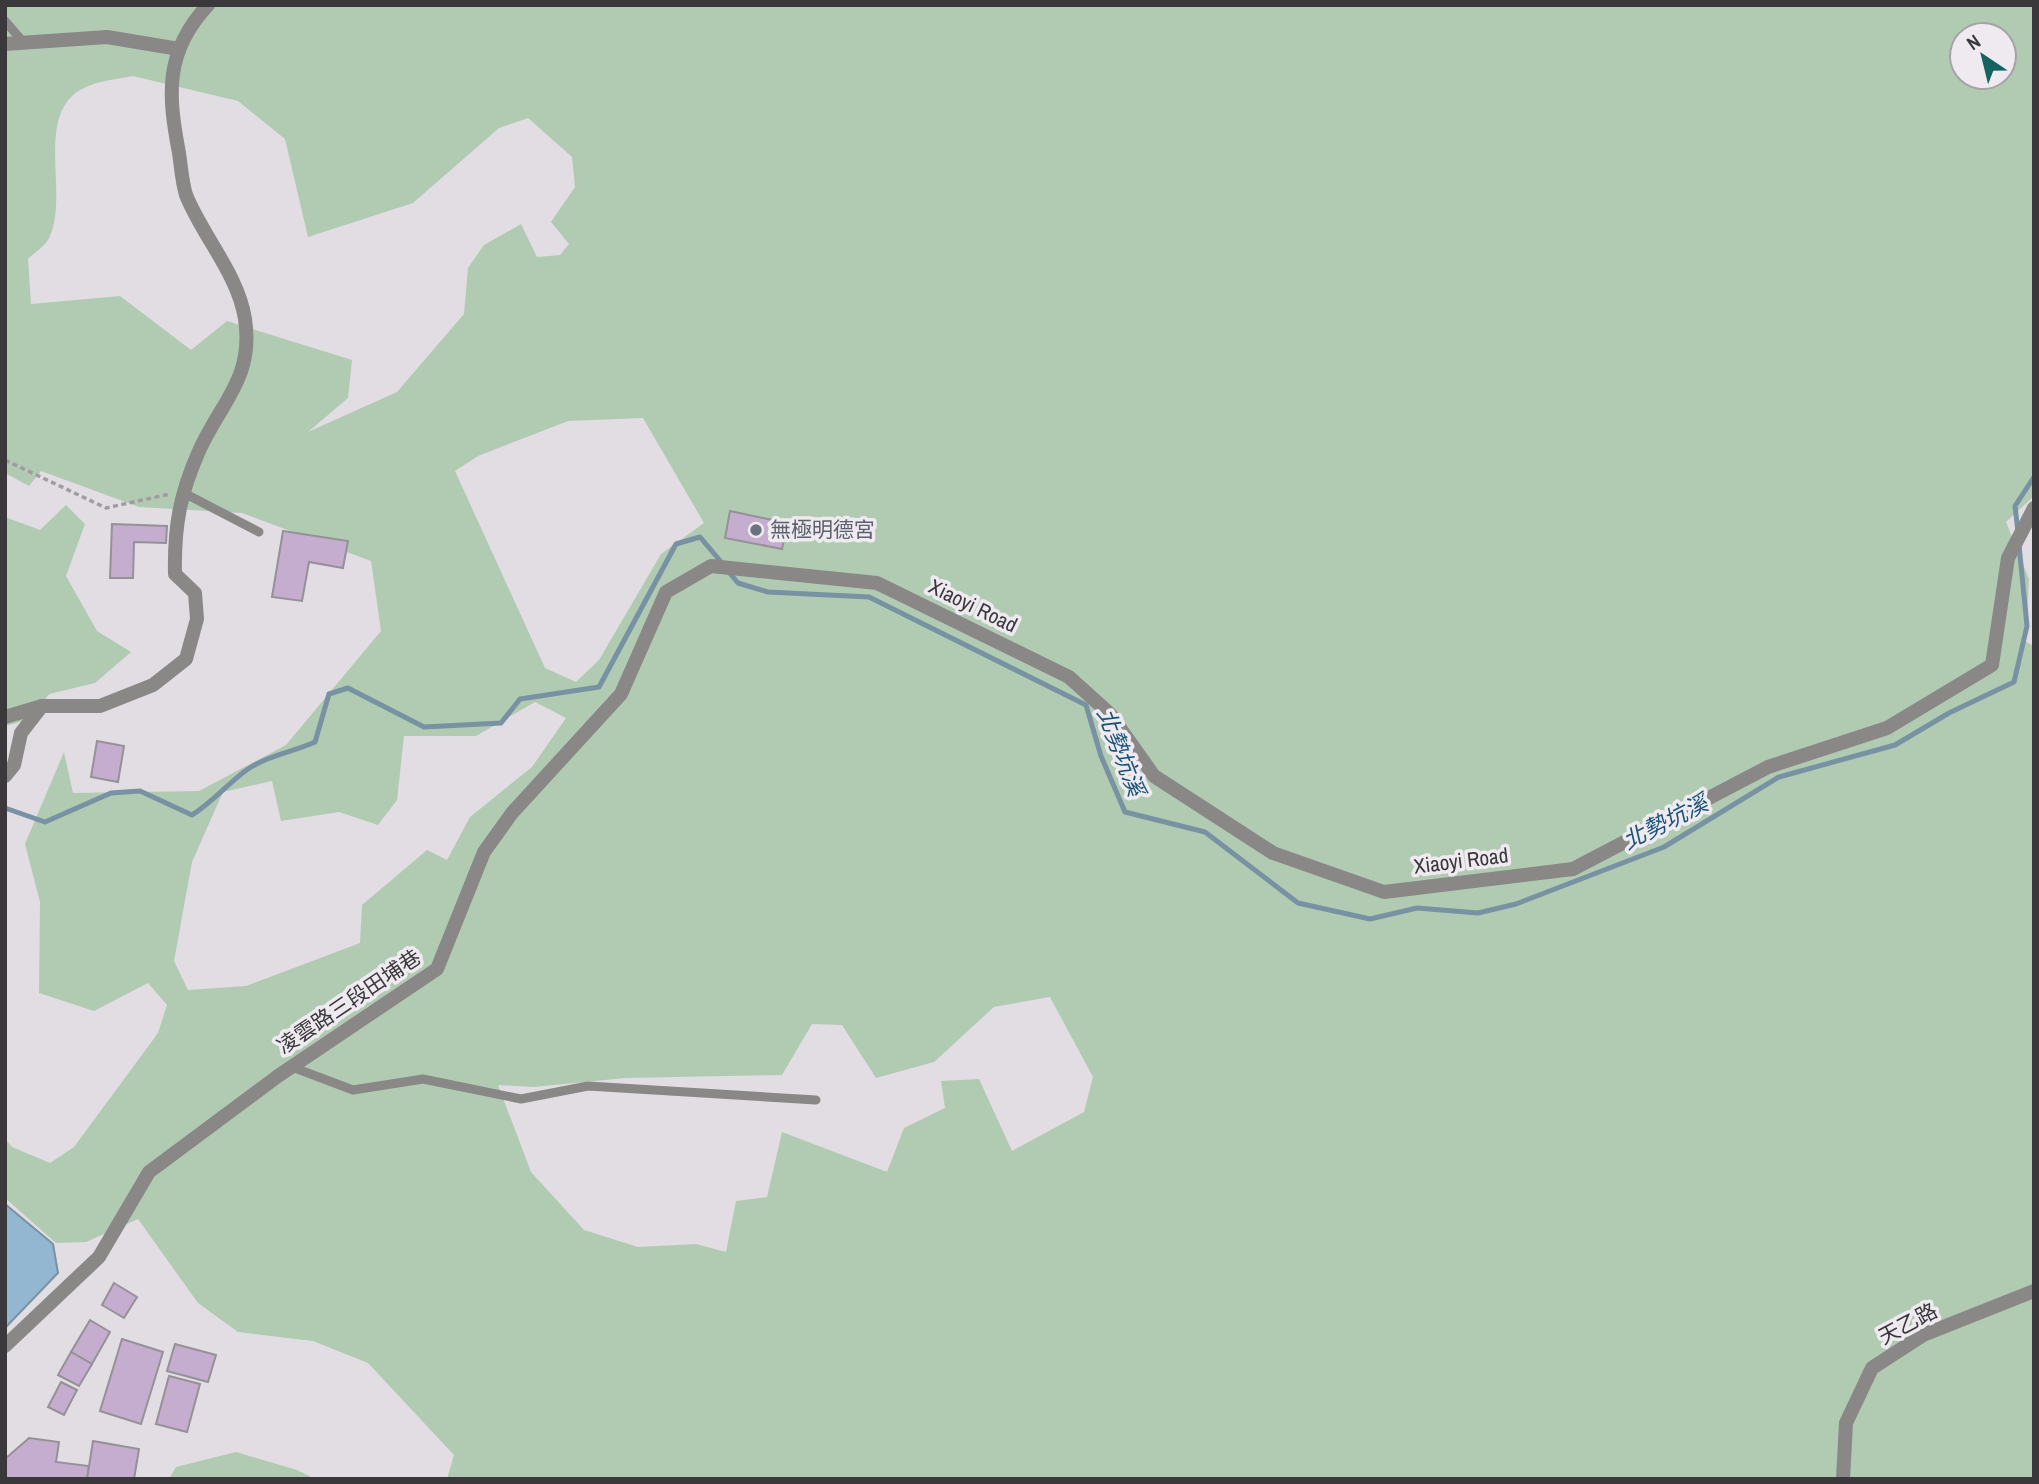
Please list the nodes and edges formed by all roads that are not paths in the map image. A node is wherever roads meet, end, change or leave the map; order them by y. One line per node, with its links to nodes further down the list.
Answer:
1 (208, 5): 5 (street)
2 (5, 21): 4 (lane)
3 (5, 44): 4 (street)
4 (25, 44): 5 (street)
5 (179, 49): 6 (street)
6 (182, 492): 8 (lane); 10 (street)
7 (2034, 508): 9 (street, Xiaoyi Road)
8 (259, 532)
9 (818, 576): 13 (street, 凌雲路三段田埔巷)
10 (42, 706): 11 (street); 12 (street)
11 (5, 717)
12 (5, 776)
13 (292, 1067): 14 (lane); 16 (street, 凌雲路三段田埔巷)
14 (816, 1100)
15 (2034, 1291): 17 (street, 天乙路)
16 (5, 1346)
17 (1843, 1479)

